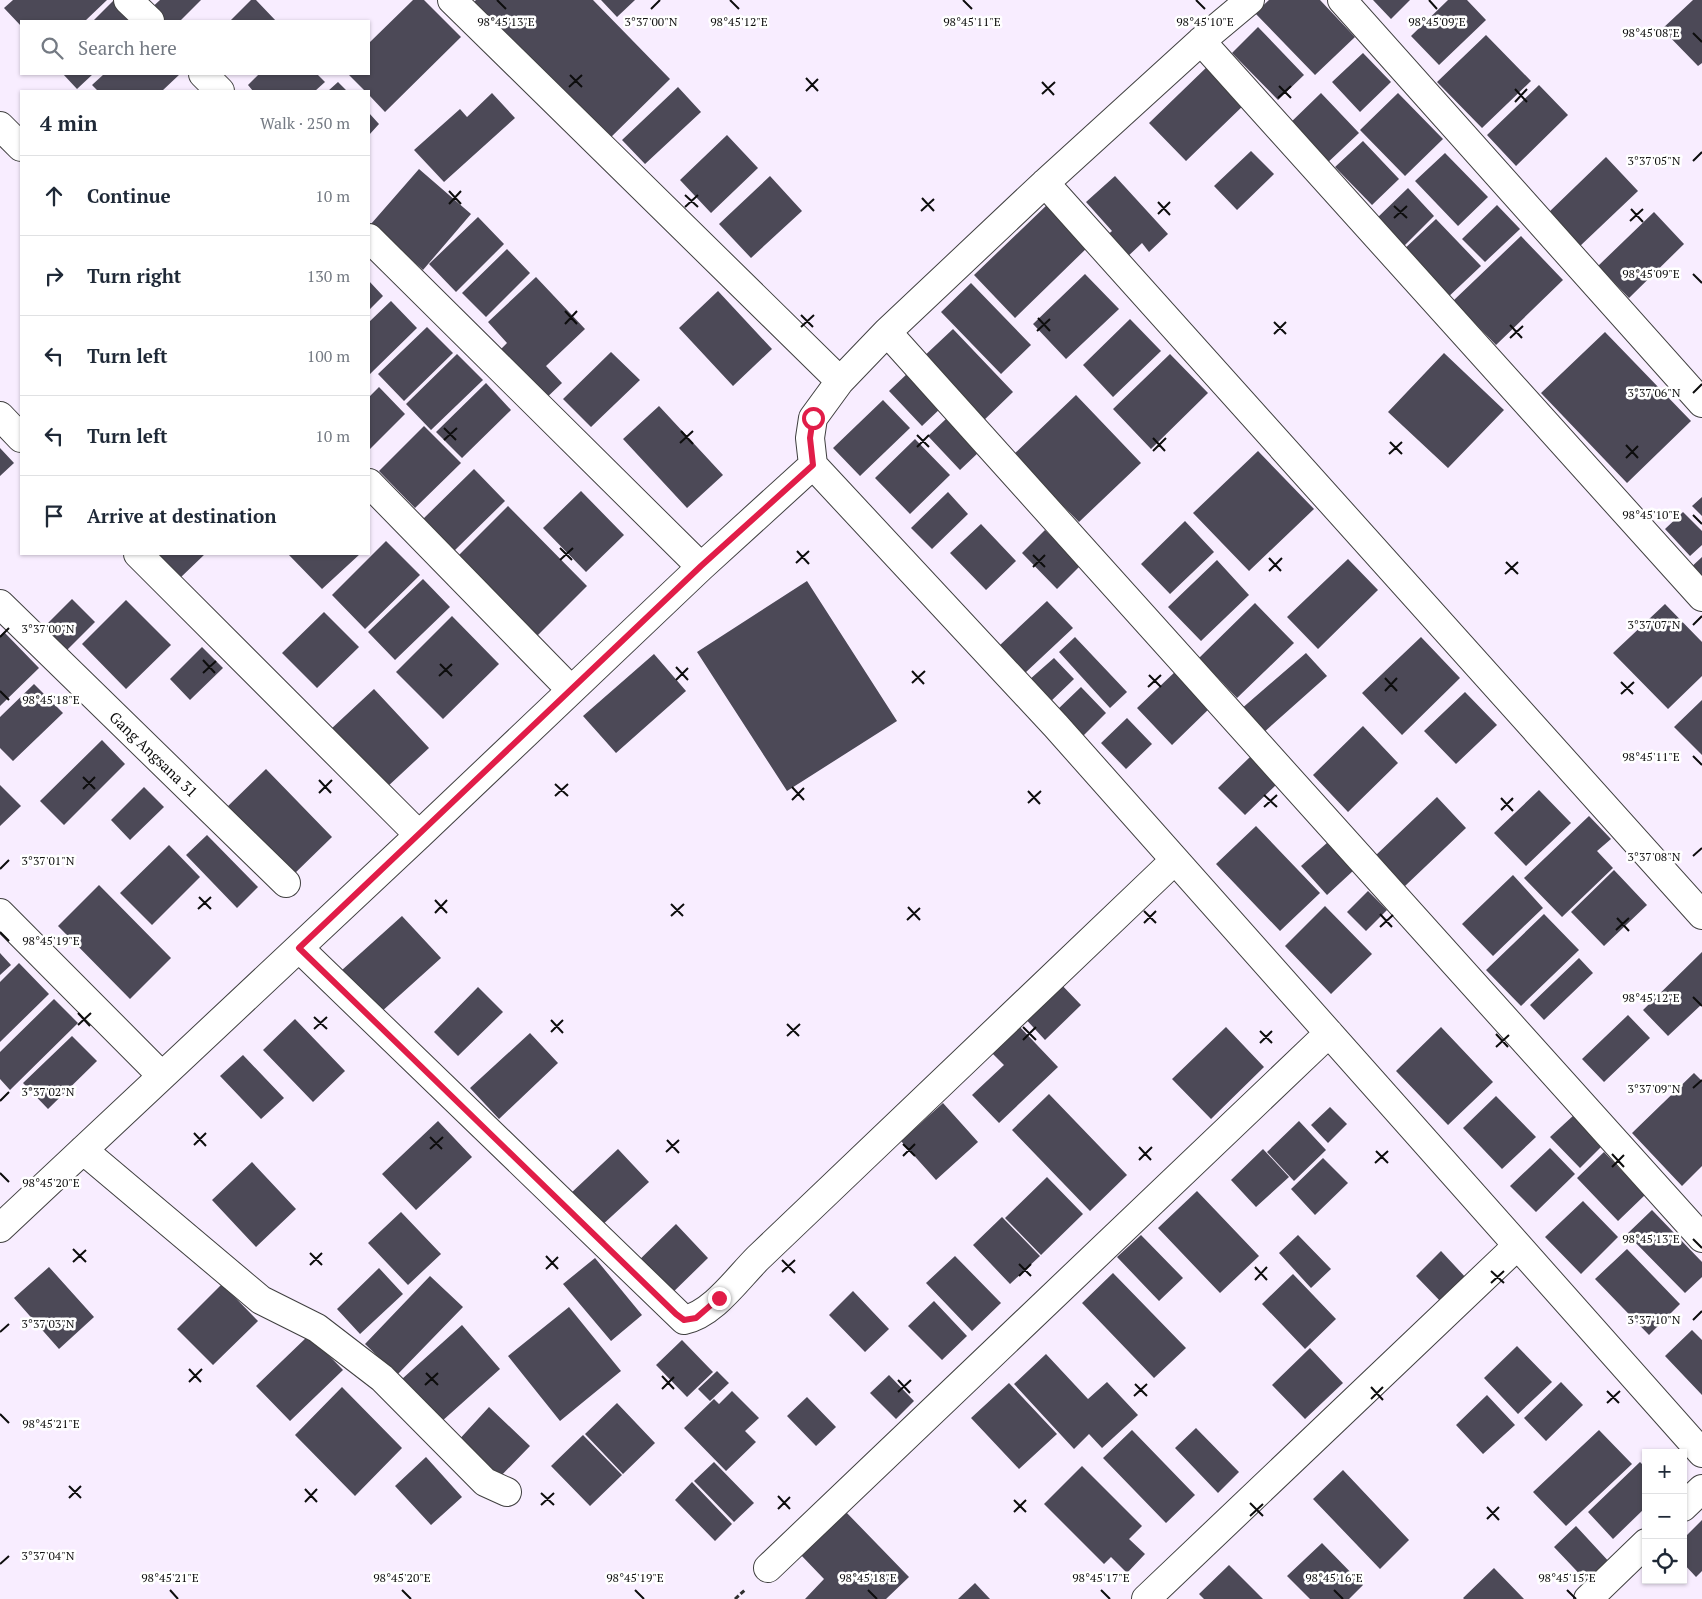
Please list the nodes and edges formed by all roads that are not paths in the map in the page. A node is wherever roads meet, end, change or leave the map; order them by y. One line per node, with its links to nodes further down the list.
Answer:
1 (128, 0): 5 (street)
2 (452, 0): 14 (street)
3 (1250, 0): 6 (street)
4 (1342, 0): 15 (street)
5 (149, 20)
6 (1201, 41): 11 (street); 22 (street)
7 (204, 75): 8 (street)
8 (219, 90)
9 (0, 126): 10 (street)
10 (20, 146)
11 (1045, 183): 13 (street); 29 (street)
12 (370, 239): 21 (street)
13 (887, 332): 14 (street); 35 (street)
14 (840, 380): 18 (street)
15 (1702, 403)
16 (0, 416): 17 (street)
17 (20, 437)
18 (813, 465): 21 (street); 26 (street)
19 (370, 484): 24 (street)
20 (139, 555): 25 (street)
21 (701, 566): 24 (street)
22 (1702, 597)
23 (0, 604): 27 (street, Gang Angsana 31)
24 (570, 690): 25 (street)
25 (419, 835): 30 (street)
26 (1175, 860): 30 (street); 31 (street)
27 (286, 883)
28 (0, 913): 32 (street)
29 (1702, 915)
30 (299, 948): 32 (street)
31 (1329, 1033): 36 (street); 42 (street)
32 (162, 1076): 33 (street)
33 (83, 1150): 34 (street); 39 (street)
34 (0, 1228)
35 (1702, 1238)
36 (1517, 1246): 37 (street); 43 (street)
37 (1702, 1454)
38 (1702, 1489): 40 (street)
39 (507, 1492)
40 (1687, 1503)
41 (1642, 1547): 44 (street)
42 (768, 1568)
43 (1146, 1599)
44 (1588, 1599)

